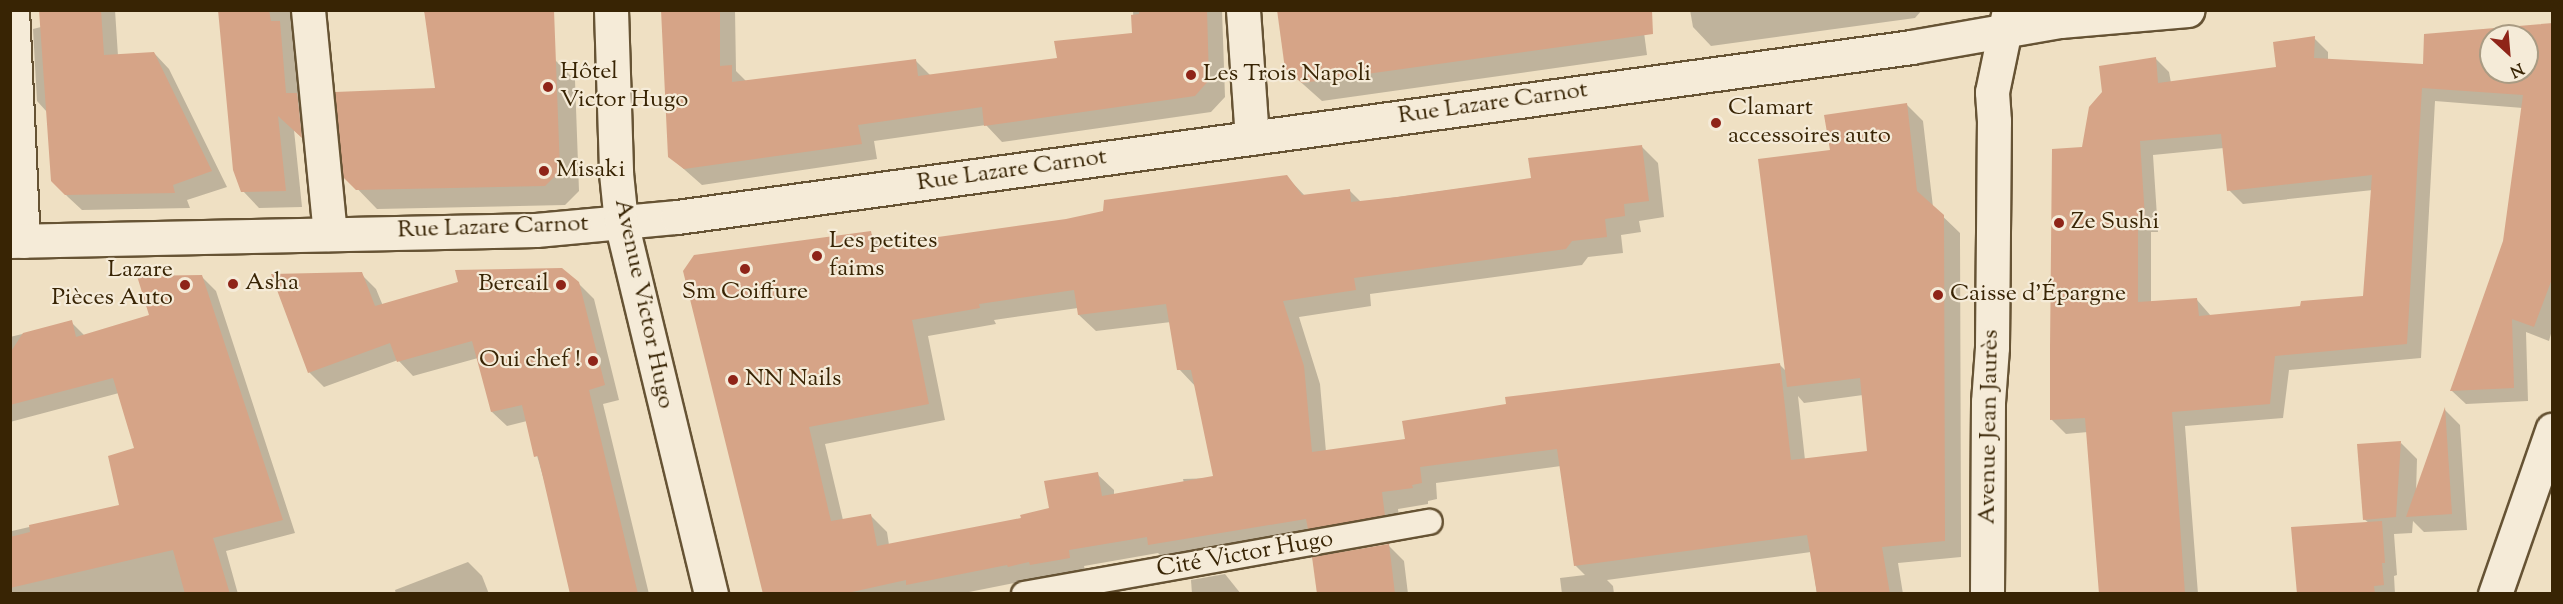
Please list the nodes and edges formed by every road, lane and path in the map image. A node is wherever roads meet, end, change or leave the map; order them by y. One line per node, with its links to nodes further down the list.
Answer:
1 (12, 10): 10 (street)
2 (308, 10): 9 (street)
3 (611, 10): 8 (street, Avenue Victor Hugo)
4 (1243, 10): 7 (street)
5 (2188, 10): 6 (street, Rue Lazare Carnot)
6 (2008, 21): 7 (street, Rue Lazare Carnot); 15 (street, Avenue Jean Jaurès)
7 (1252, 138): 8 (street, Rue Lazare Carnot)
8 (621, 222): 9 (street, Rue Lazare Carnot); 13 (street, Avenue Victor Hugo)
9 (330, 234): 10 (street, Rue Lazare Carnot)
10 (17, 241)
11 (2553, 430): 16 (street)
12 (1430, 522): 14 (lane, Cité Victor Hugo)
13 (711, 594)
14 (1024, 594)
15 (1987, 594)
16 (2495, 594)

